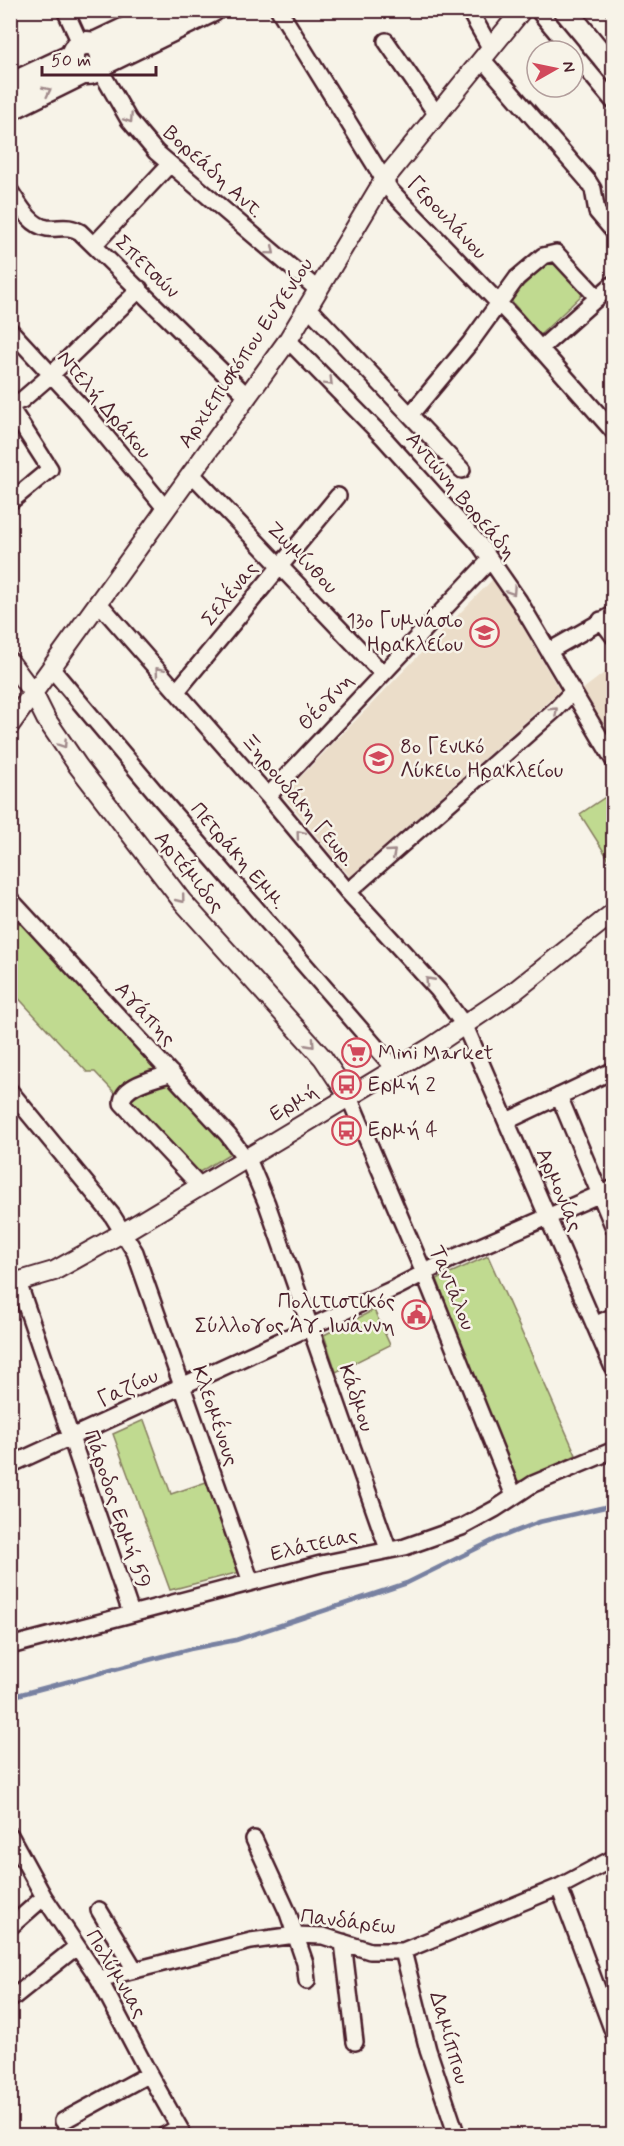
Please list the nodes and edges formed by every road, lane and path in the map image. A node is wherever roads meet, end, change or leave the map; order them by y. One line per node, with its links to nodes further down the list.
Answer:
1 (65, 10): 13 (street, Βορεάδη Αντ.)
2 (166, 10): 13 (main road)
3 (213, 10): 13 (main road)
4 (279, 10): 20 (street, Γερουλάνου)
5 (469, 10): 12 (street)
6 (522, 10): 12 (street, Αρχιεπισκόπου Ευγενίου)
7 (538, 10): 10 (street)
8 (592, 10): 9 (street)
9 (614, 37)
10 (561, 39)
11 (386, 41): 18 (street)
12 (487, 54): 18 (street, Αρχιεπισκόπου Ευγενίου); 22 (street)
13 (88, 58): 15 (main road); 17 (main road, one-way to 13); 19 (street, Βορεάδη Αντ., one-way to 19)
14 (585, 67): 16 (street)
15 (10, 85)
16 (614, 102)
17 (10, 109)
18 (436, 115): 20 (street, Αρχιεπισκόπου Ευγενίου)
19 (169, 165): 23 (street); 26 (street, Βορεάδη Αντ., one-way to 26)
20 (384, 180): 26 (street, Αρχιεπισκόπου Ευγενίου); 28 (street, Γερουλάνου)
21 (10, 191): 23 (street, Σπετσών)
22 (614, 232)
23 (94, 245): 25 (street, Σπετσών)
24 (614, 283): 27 (street)
25 (140, 289): 33 (street); 34 (street, Σπετσών)
26 (318, 290): 29 (street, Αρχιεπισκόπου Ευγενίου)
27 (597, 297): 28 (street); 32 (street)
28 (499, 304): 32 (street, Γερουλάνου); 36 (street)
29 (308, 307): 31 (street, Αρχιεπισκόπου Ευγενίου); 36 (street)
30 (10, 330): 33 (street, Ντελή Δράκου)
31 (288, 340): 34 (street, Αρχιεπισκόπου Ευγενίου); 43 (street, Αντώνη Βορεάδη, one-way to 43)
32 (540, 349): 37 (street, Γερουλάνου)
33 (52, 374): 35 (street); 42 (street, Ντελή Δράκου)
34 (247, 396): 39 (street, Αρχιεπισκόπου Ευγενίου)
35 (10, 406): 41 (street)
36 (411, 414): 38 (street)
37 (614, 432)
38 (462, 470)
39 (191, 473): 42 (street, Αρχιεπισκόπου Ευγενίου); 44 (street, Ζωμίνθου)
40 (338, 496): 44 (street, Σελένας)
41 (10, 502)
42 (165, 508): 45 (street, Αρχιεπισκόπου Ευγενίου)
43 (490, 560): 48 (street, Αντώνη Βορεάδη, one-way to 48); 51 (street, Θέογνη)
44 (281, 565): 51 (street, Ζωμίνθου); 52 (street, Σελένας)
45 (98, 602): 50 (street, Αρχιεπισκόπου Ευγενίου); 52 (street, Ξηρουδάκη Γεωρ., one-way to 45)
46 (607, 617): 47 (street); 48 (street)
47 (614, 637)
48 (549, 651): 53 (street, Αντώνη Βορεάδη)
49 (10, 662): 54 (street, Αρτέμιδος)
50 (51, 668): 54 (street, Αρχιεπισκόπου Ευγενίου); 62 (street, Πετράκη Εμμ.)
51 (382, 673): 57 (street, Θέογνη)
52 (177, 691): 57 (street, Ξηρουδάκη Γεωρ.)
53 (573, 691): 56 (street, Αντώνη Βορεάδη); 58 (street, one-way to 53)
54 (33, 693): 55 (street, Αρχιεπισκόπου Ευγενίου); 67 (street, Αρτέμιδος, one-way to 67)
55 (10, 725)
56 (614, 760)
57 (268, 796): 58 (street, Ξηρουδάκη Γεωρ., one-way to 57)
58 (348, 892): 61 (street, Ξηρουδάκη Γεωρ., one-way to 58)
59 (10, 898): 64 (street, Αγάπης)
60 (614, 912): 61 (street, Ερμή)
61 (465, 1026): 62 (street, Ερμή); 68 (street, Αρμονίας)
62 (395, 1069): 67 (street, Ερμή)
63 (614, 1070): 66 (street)
64 (171, 1073): 69 (street, Αγάπης); 70 (street)
65 (10, 1091): 74 (street, Κλεομένους)
66 (559, 1096): 68 (street); 71 (street)
67 (348, 1097): 69 (street, Ερμή); 75 (street, Ταντάλου)
68 (507, 1121): 72 (street, Αρμονίας)
69 (246, 1158): 70 (street, Ερμή); 79 (street, Κάδμου)
70 (200, 1186): 74 (street, Ερμή)
71 (606, 1191): 72 (street, Γαζίου); 73 (street)
72 (547, 1216): 75 (street, Γαζίου); 78 (street, Αρμονίας)
73 (614, 1228)
74 (124, 1232): 76 (street, Ερμή); 81 (street, Κλεομένους)
75 (424, 1274): 79 (street, Γαζίου); 85 (street, Ταντάλου)
76 (14, 1283): 82 (street, Πάροδος Ερμή 59)
77 (614, 1316): 78 (street)
78 (594, 1324): 80 (street, Αρμονίας)
79 (309, 1326): 81 (street, Γαζίου); 86 (street, Κάδμου)
80 (614, 1370)
81 (182, 1387): 82 (street, Γαζίου); 87 (street, Κλεομένους)
82 (70, 1436): 84 (street, Γαζίου); 88 (street, Πάροδος Ερμή 59)
83 (614, 1450): 85 (street, Ελάτειας)
84 (10, 1465)
85 (514, 1496): 86 (street, Ελάτειας)
86 (388, 1550): 87 (street, Ελάτειας)
87 (251, 1582): 88 (street, Ελάτειας)
88 (131, 1613): 89 (street, Ελάτειας)
89 (10, 1646)
90 (10, 1835): 94 (street, Πολύμνιας)
91 (254, 1839): 97 (street)
92 (614, 1858): 93 (street, Πανδάρεω)
93 (559, 1887): 100 (street, Πανδάρεω); 105 (street)
94 (44, 1898): 96 (street); 99 (street, Πολύμνιας)
95 (99, 1910): 101 (street)
96 (10, 1927)
97 (295, 1935): 98 (street, Πανδάρεω); 101 (street, Πανδάρεω); 103 (street)
98 (343, 1942): 100 (street, Πανδάρεω); 106 (street)
99 (76, 1947): 102 (street, Πολύμνιας); 104 (street)
100 (403, 1951): 111 (street, Δαμίππου)
101 (135, 1970): 102 (street, Πανδάρεω)
102 (99, 1979): 107 (street, Πολύμνιας)
103 (308, 1981)
104 (10, 2000)
105 (614, 2034)
106 (356, 2042)
107 (149, 2074): 108 (street); 109 (street, Πολύμνιας)
108 (63, 2121)
109 (181, 2131): 110 (street)
110 (164, 2136)
111 (457, 2136)

